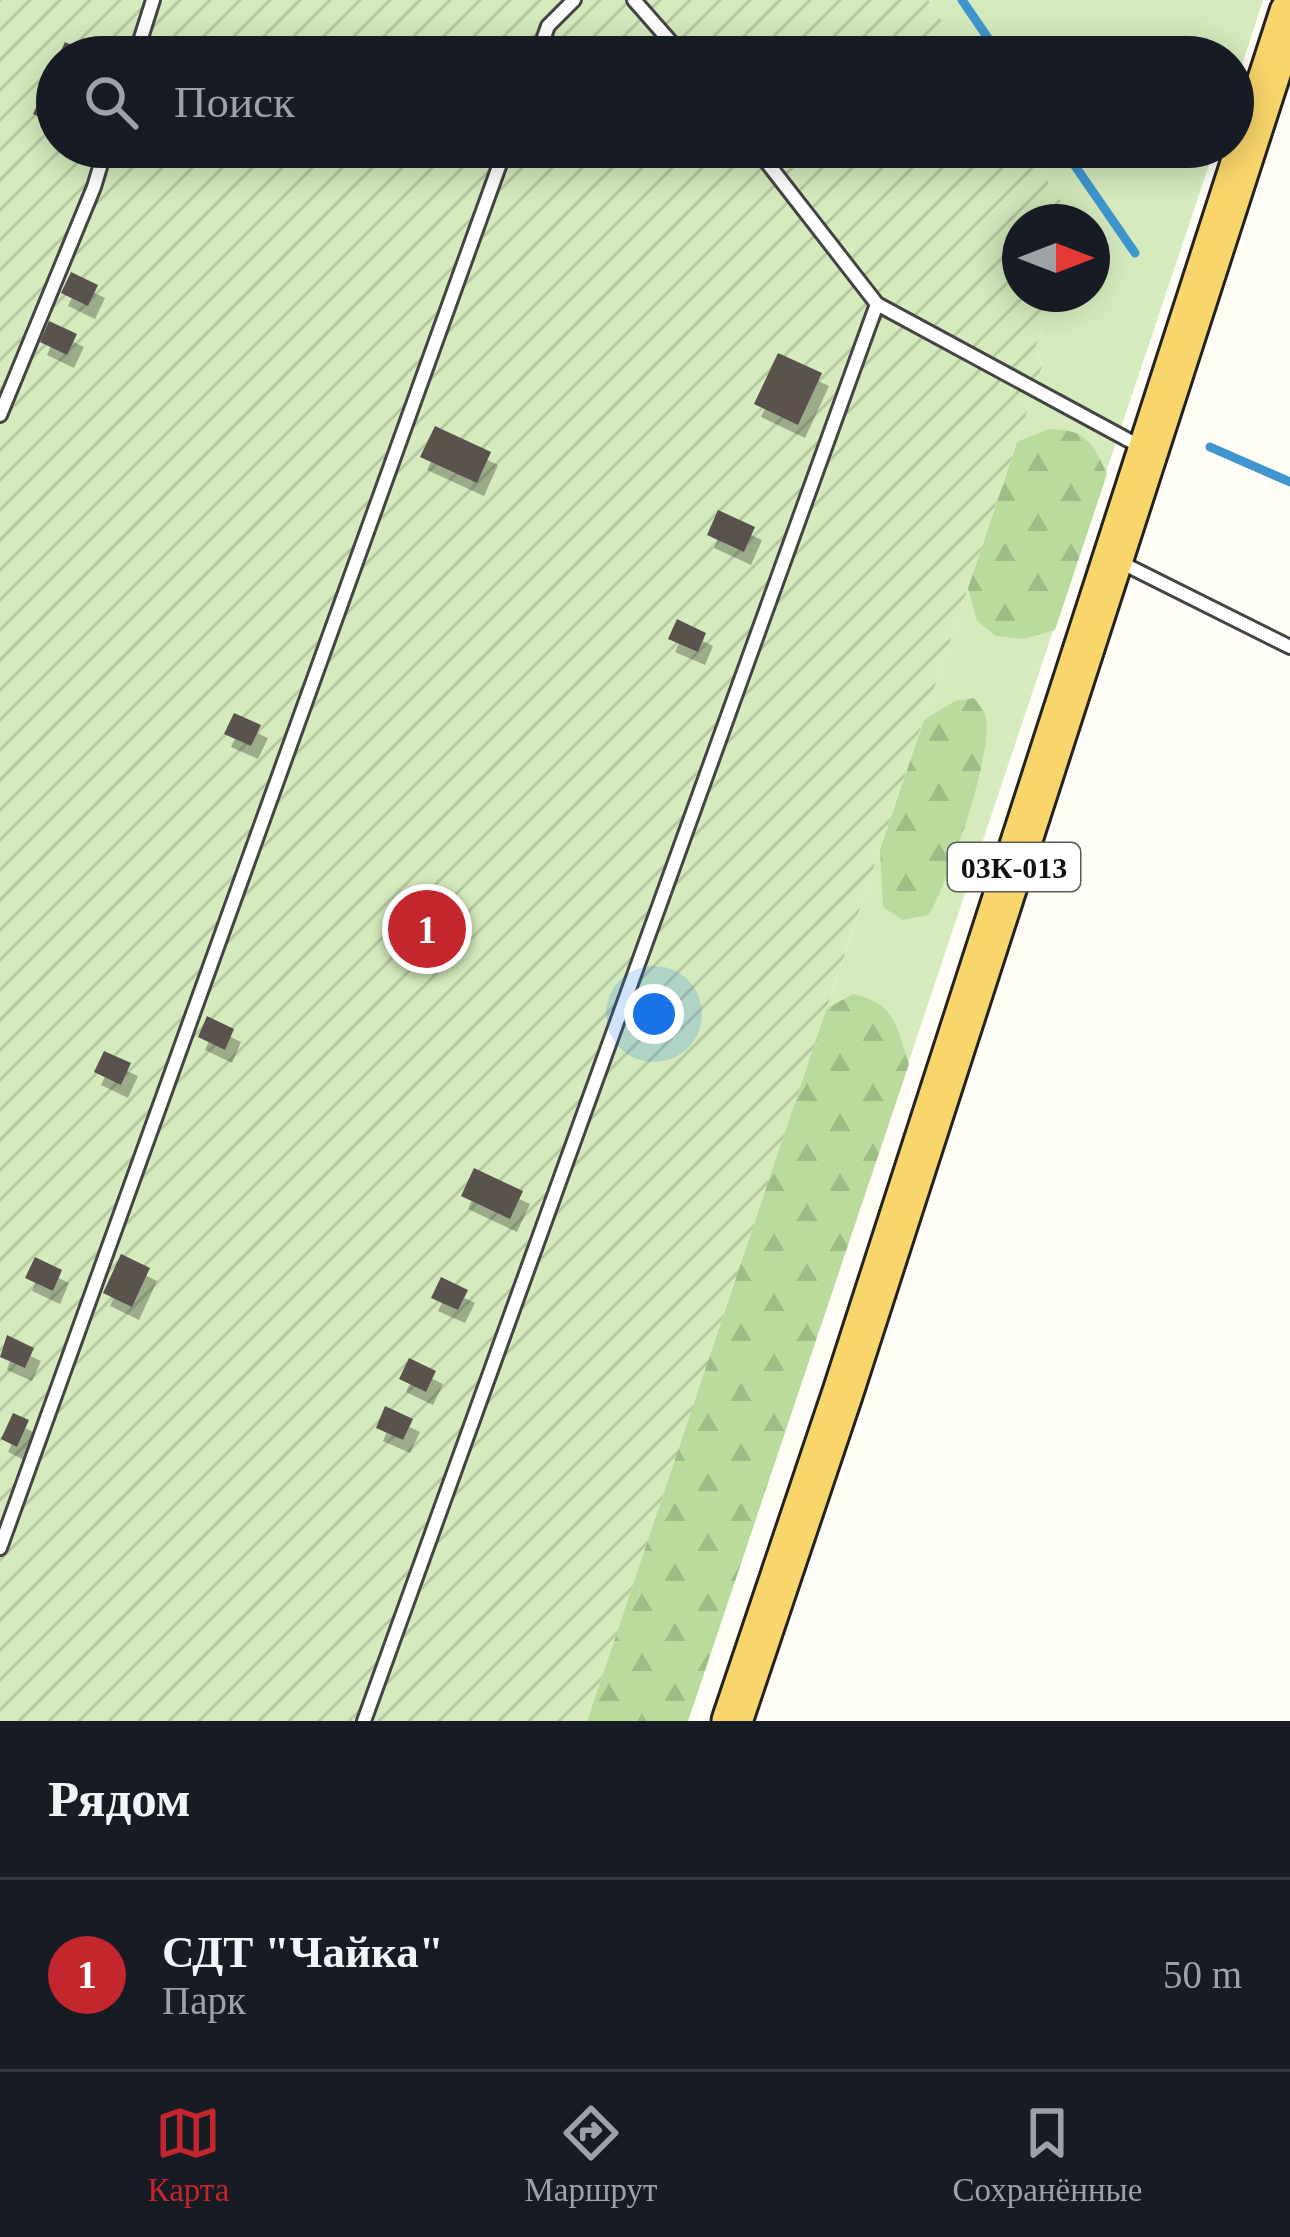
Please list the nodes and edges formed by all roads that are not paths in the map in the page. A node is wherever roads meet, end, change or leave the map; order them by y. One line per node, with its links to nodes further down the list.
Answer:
1 (152, 0): 5 (lane)
2 (574, 0): 6 (lane)
3 (634, 0): 7 (lane)
4 (1290, 12): 8 (main road, 03К-013)
5 (141, 36)
6 (544, 36)
7 (666, 36)
8 (1254, 124)
9 (98, 168): 14 (lane)
10 (498, 168): 18 (lane)
11 (771, 168): 13 (lane)
12 (1240, 168): 15 (main road, 03К-013)
13 (877, 304): 15 (lane); 19 (lane)
14 (0, 415)
15 (1149, 452): 16 (main road, 03К-013)
16 (1114, 559): 17 (lane); 20 (main road, 03К-013)
17 (1290, 647)
18 (0, 1548)
19 (364, 1721)
20 (732, 1721)

